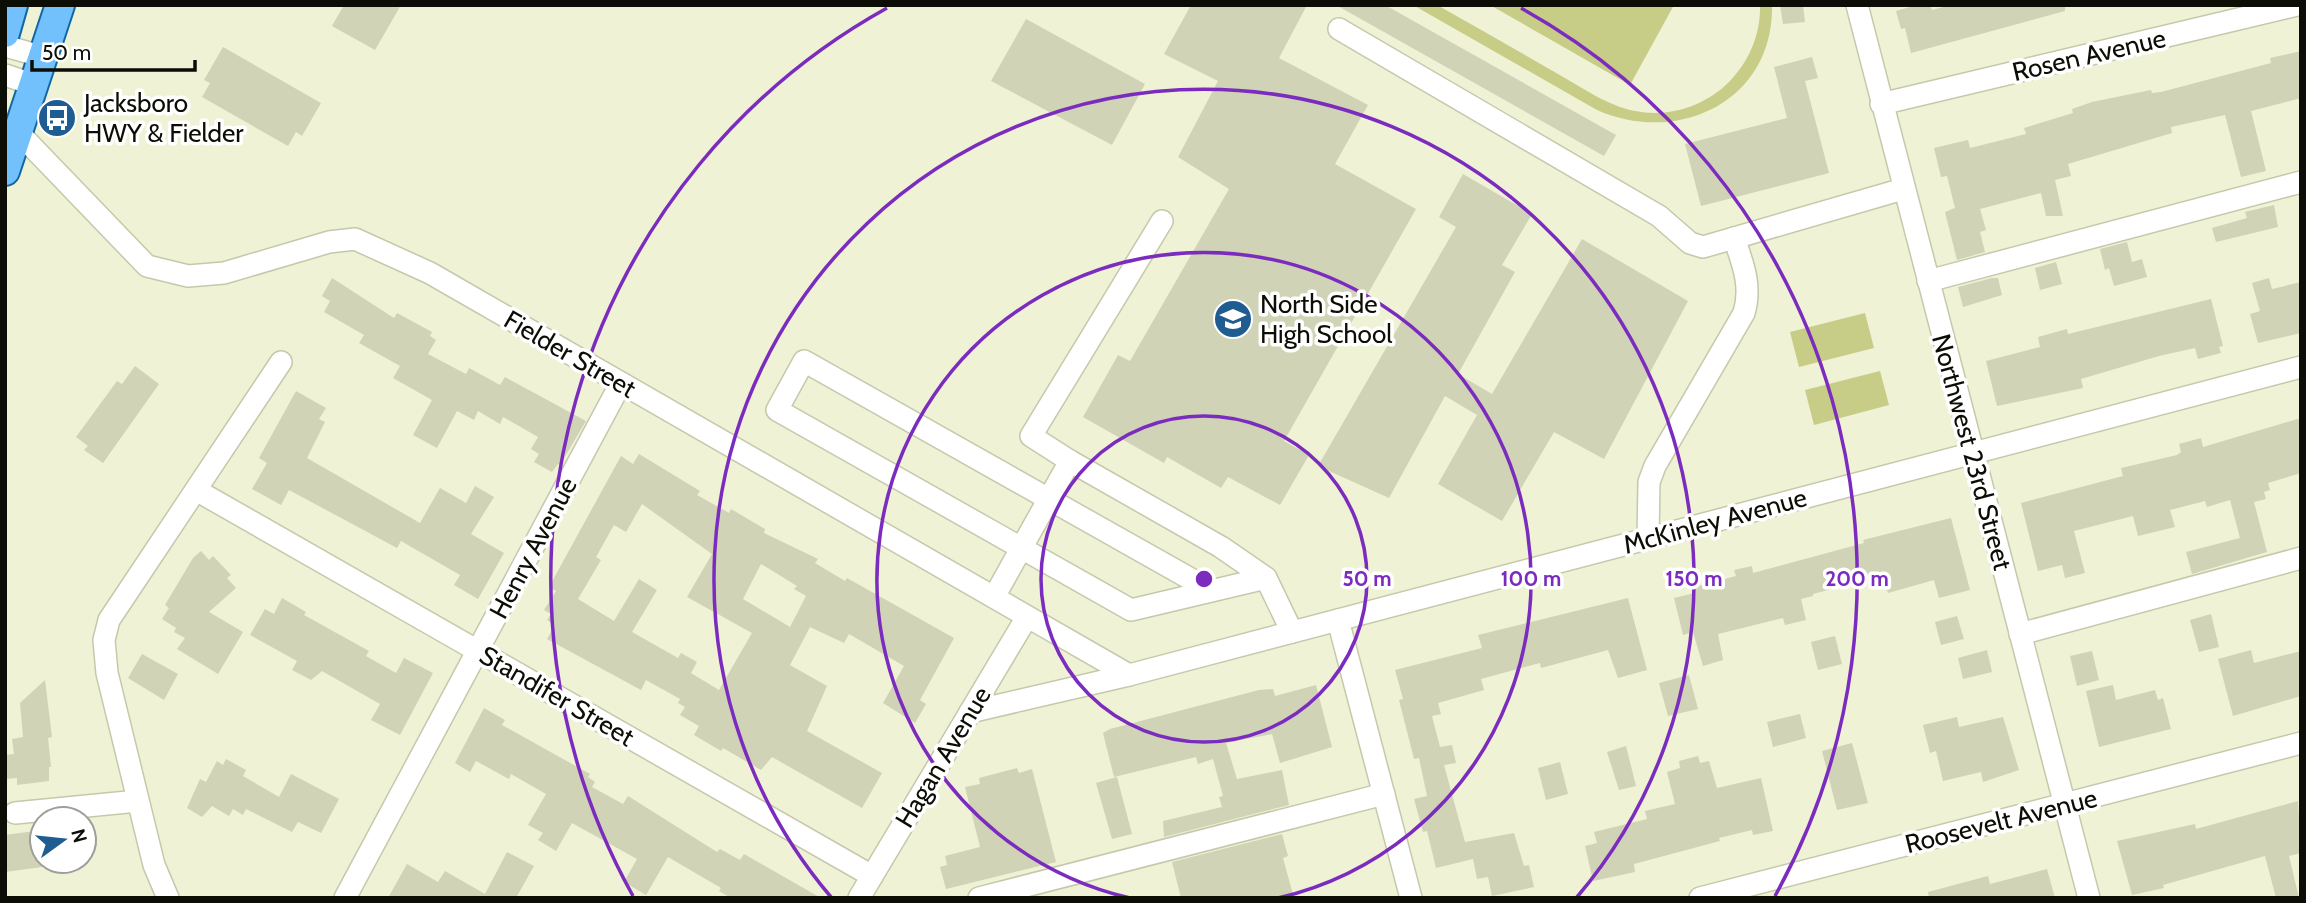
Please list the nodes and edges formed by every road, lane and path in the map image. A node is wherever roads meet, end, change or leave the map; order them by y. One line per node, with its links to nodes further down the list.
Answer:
1 (13, 5): 6 (main road)
2 (60, 5): 8 (main road)
3 (1857, 5): 11 (street, Northwest 23rd Street)
4 (2297, 5): 11 (street, Rosen Avenue)
5 (1339, 29): 17 (street)
6 (5, 33)
7 (5, 46): 8 (street)
8 (44, 57): 10 (main road)
9 (5, 75): 10 (street)
10 (35, 85): 12 (main road)
11 (1881, 104): 15 (street, Northwest 23rd Street)
12 (18, 132): 13 (main road); 21 (street, Fielder Street)
13 (5, 171)
14 (2301, 182): 18 (street)
15 (1903, 189): 17 (street); 18 (street, Northwest 23rd Street)
16 (1162, 221): 23 (street)
17 (1734, 238): 26 (street)
18 (1928, 281): 22 (street, Northwest 23rd Street)
19 (281, 362): 24 (street)
20 (2301, 367): 22 (street, McKinley Avenue)
21 (621, 383): 31 (street, Fielder Street); 36 (street, Henry Avenue)
22 (1973, 453): 26 (street, McKinley Avenue); 35 (street, Northwest 23rd Street)
23 (1070, 461): 25 (street); 29 (street)
24 (196, 490): 36 (street, Standifer Street); 41 (street)
25 (1049, 499): 27 (street); 27 (street); 30 (street)
26 (1648, 538): 33 (street, McKinley Avenue)
27 (1021, 548): 30 (street); 31 (street)
28 (2301, 558): 35 (street)
29 (1266, 578): 30 (street); 34 (street)
30 (1212, 590)
31 (994, 597): 32 (street, Fielder Street)
32 (1027, 617): 37 (street, Fielder Street); 38 (street, Hagan Avenue)
33 (1338, 620): 34 (street, McKinley Avenue); 40 (street)
34 (1292, 632): 37 (street, McKinley Avenue)
35 (2020, 634): 42 (street, Northwest 23rd Street)
36 (478, 650): 44 (street, Standifer Street); 46 (street, Henry Avenue)
37 (1129, 675): 38 (street, McKinley Avenue)
38 (970, 712): 44 (street, Hagan Avenue)
39 (2301, 744): 42 (street, Roosevelt Avenue)
40 (1384, 794): 48 (street); 49 (street)
41 (138, 801): 43 (street); 45 (street)
42 (2064, 805): 50 (street, Roosevelt Avenue); 51 (street, Northwest 23rd Street)
43 (15, 813)
44 (872, 876): 47 (street, Hagan Avenue)
45 (168, 898)
46 (345, 898)
47 (859, 898)
48 (979, 898)
49 (1411, 898)
50 (1700, 898)
51 (2089, 898)

